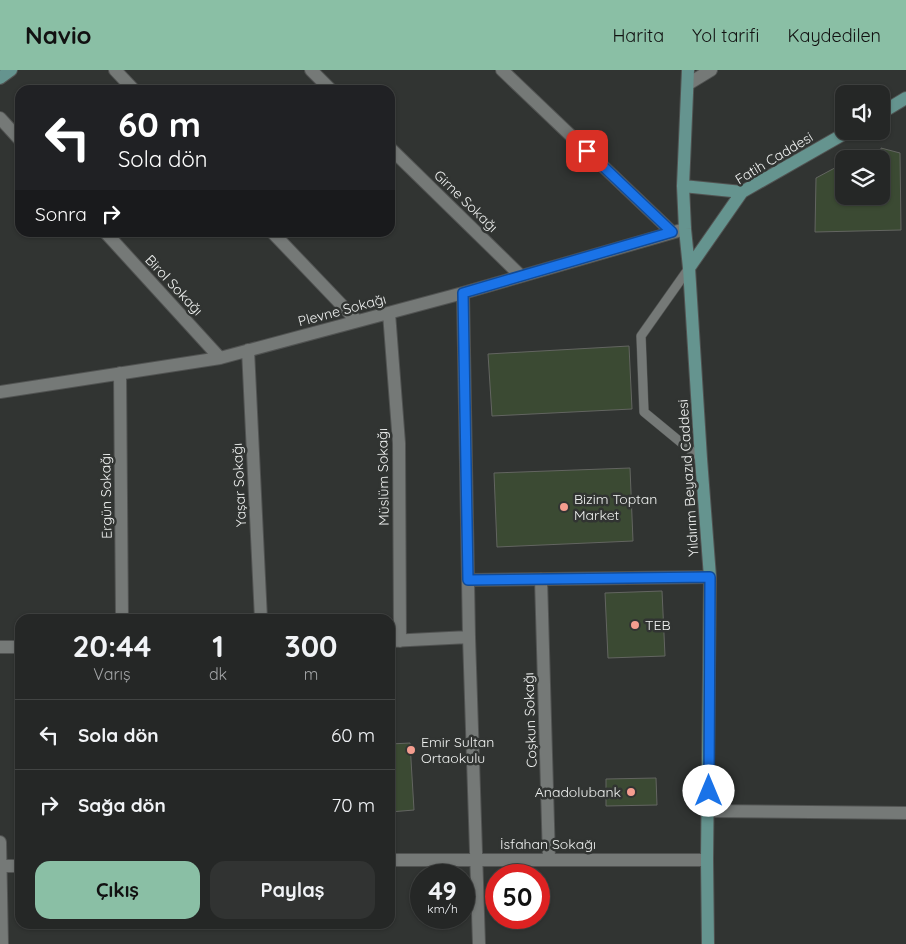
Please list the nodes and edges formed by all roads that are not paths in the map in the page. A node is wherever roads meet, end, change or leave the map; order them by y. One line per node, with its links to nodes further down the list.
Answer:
1 (11, 70): 7 (main road)
2 (115, 70): 9 (street)
3 (310, 70): 10 (street)
4 (502, 70): 20 (street)
5 (688, 70): 8 (main road, Yıldırım Beyazıd Caddesi)
6 (711, 70): 8 (street)
7 (0, 78)
8 (688, 84): 17 (main road, Yıldırım Beyazıd Caddesi)
9 (129, 85)
10 (326, 85)
11 (906, 98): 12 (main road)
12 (890, 108)
13 (0, 118): 14 (street)
14 (15, 134)
15 (835, 139): 18 (main road, Fatih Caddesi)
16 (395, 153): 24 (street, Girne Sokağı)
17 (683, 186): 18 (main road); 19 (main road, Yıldırım Beyazıd Caddesi)
18 (742, 192): 23 (main road, Fatih Caddesi)
19 (684, 229): 20 (street, Plevne Sokağı); 23 (main road, Yıldırım Beyazıd Caddesi)
20 (672, 232): 24 (street, Plevne Sokağı)
21 (110, 237): 29 (street, Birol Sokağı)
22 (277, 237): 27 (street)
23 (689, 268): 32 (main road, Yıldırım Beyazıd Caddesi); 32 (lane)
24 (521, 276): 25 (street, Plevne Sokağı)
25 (463, 293): 26 (street, Plevne Sokağı); 35 (street)
26 (389, 313): 27 (street, Plevne Sokağı); 39 (street, Müslüm Sokağı)
27 (357, 321): 28 (street, Plevne Sokağı)
28 (248, 350): 29 (street, Plevne Sokağı); 37 (street, Yaşar Sokağı)
29 (220, 358): 30 (street, Plevne Sokağı)
30 (120, 373): 31 (street, Plevne Sokağı); 36 (street, Ergün Sokağı)
31 (0, 392)
32 (701, 459): 33 (main road, Yıldırım Beyazıd Caddesi)
33 (710, 577): 34 (street); 42 (main road, Yıldırım Beyazıd Caddesi)
34 (541, 579): 35 (street); 47 (street, Coşkun Sokağı)
35 (468, 580): 38 (street)
36 (122, 614)
37 (261, 614)
38 (469, 637): 39 (street); 45 (street)
39 (395, 641)
40 (0, 647): 41 (street)
41 (15, 647)
42 (708, 811): 43 (street); 48 (main road, Yıldırım Beyazıd Caddesi)
43 (906, 813)
44 (0, 842): 49 (street)
45 (475, 859): 46 (street, İsfahan Sokağı); 47 (street, İsfahan Sokağı); 52 (street)
46 (395, 860)
47 (549, 860): 48 (street, İsfahan Sokağı)
48 (707, 860): 53 (main road, Yıldırım Beyazıd Caddesi)
49 (1, 866): 50 (street); 51 (street)
50 (15, 866)
51 (2, 944)
52 (479, 944)
53 (708, 944)

